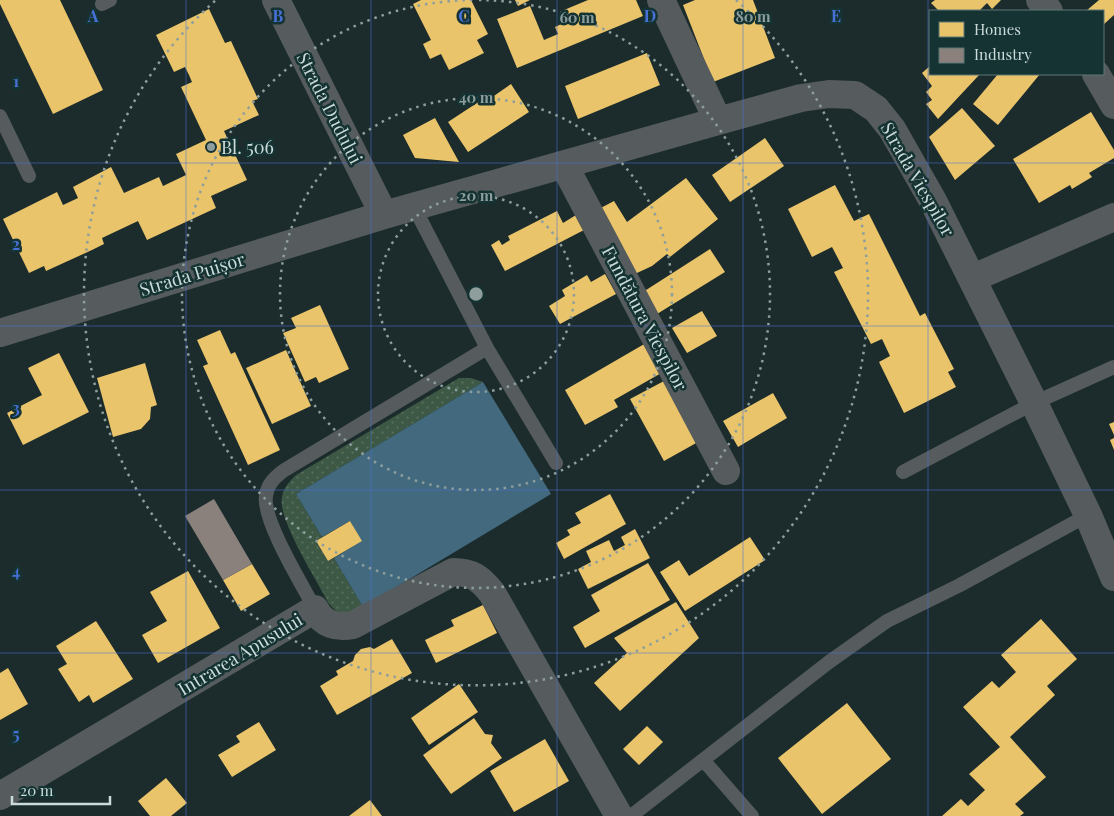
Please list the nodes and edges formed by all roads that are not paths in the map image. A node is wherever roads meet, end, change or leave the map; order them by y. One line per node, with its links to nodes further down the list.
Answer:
1 (276, 0): 12 (street, Strada Dudului)
2 (661, 0): 8 (street)
3 (1040, 0): 4 (street)
4 (1048, 10)
5 (1097, 75): 6 (street)
6 (1114, 105)
7 (0, 116): 10 (lane)
8 (718, 121): 9 (street, Strada Viespilor); 14 (street, Strada Viespilor)
9 (564, 165): 11 (street, Strada Viespilor); 20 (street, Fundătura Viespilor)
10 (29, 176)
11 (414, 207): 12 (street, Strada Viespilor); 16 (lane)
12 (384, 215): 15 (street, Strada Puișor)
13 (1114, 217): 14 (street)
14 (973, 278): 18 (street, Strada Viespilor)
15 (0, 333)
16 (487, 348): 19 (lane); 24 (lane)
17 (1114, 367): 18 (lane)
18 (1034, 403): 21 (lane); 22 (street, Strada Viespilor)
19 (556, 463)
20 (726, 471)
21 (903, 472)
22 (1088, 515): 23 (street, Strada Viespilor); 25 (lane)
23 (1114, 577)
24 (315, 610): 26 (street, Intrarea Apusului); 27 (street, Intrarea Apusului)
25 (704, 761): 28 (lane); 29 (lane)
26 (0, 796)
27 (619, 816)
28 (631, 816)
29 (752, 816)

